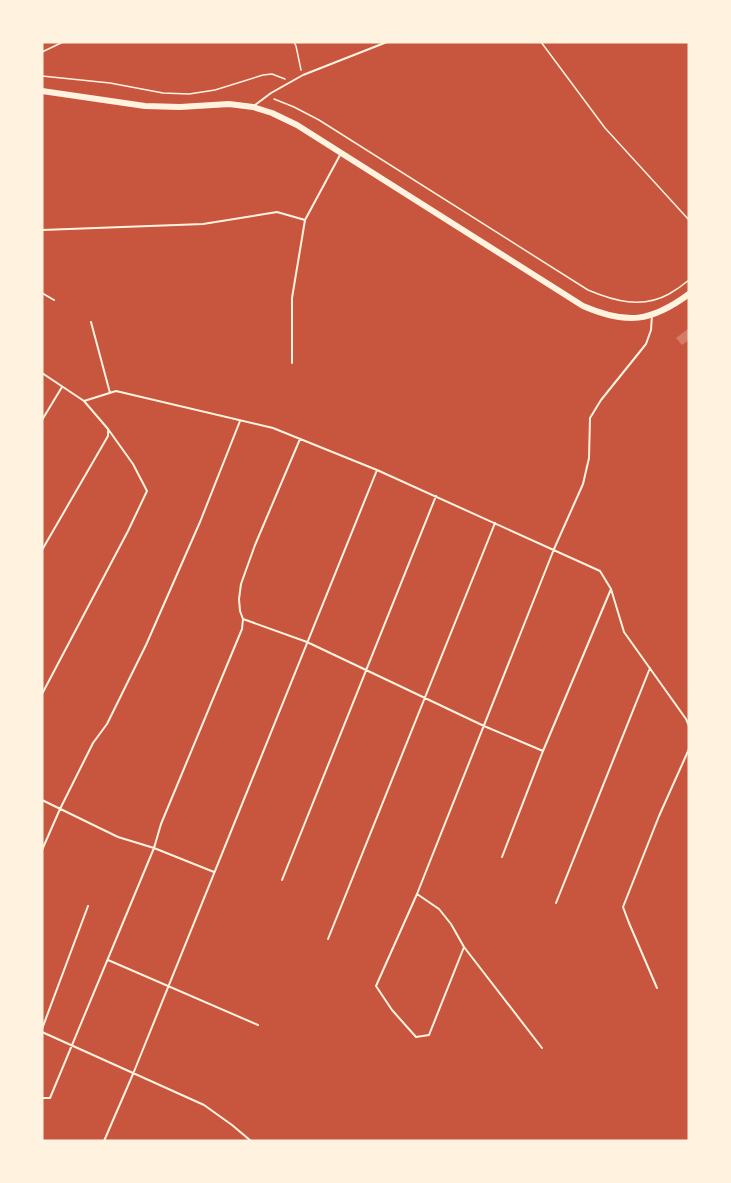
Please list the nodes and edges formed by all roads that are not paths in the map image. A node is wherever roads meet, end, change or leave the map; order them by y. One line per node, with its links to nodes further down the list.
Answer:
1 (387, 42): 3 (lane)
2 (42, 91): 3 (street)
3 (253, 107): 4 (street)
4 (341, 153): 5 (lane); 10 (street)
5 (305, 220): 6 (lane); 12 (lane)
6 (42, 230)
7 (42, 293): 9 (lane)
8 (689, 294): 10 (street)
9 (54, 300)
10 (652, 315): 24 (lane)
11 (92, 322): 15 (lane)
12 (292, 363)
13 (42, 374): 14 (lane)
14 (62, 387): 16 (lane); 17 (lane)
15 (110, 393): 16 (lane); 18 (lane)
16 (84, 401): 19 (lane)
17 (42, 420)
18 (240, 421): 20 (lane); 38 (lane)
19 (108, 429): 25 (lane); 31 (lane)
20 (300, 439): 21 (lane); 27 (lane)
21 (377, 470): 22 (lane); 28 (lane)
22 (436, 496): 23 (lane); 30 (lane)
23 (495, 523): 24 (lane); 32 (lane)
24 (555, 549): 26 (lane); 33 (lane)
25 (42, 550)
26 (611, 589): 29 (lane); 36 (lane)
27 (243, 620): 28 (lane); 39 (lane)
28 (307, 642): 30 (lane); 42 (lane)
29 (650, 668): 34 (lane); 45 (lane)
30 (367, 670): 32 (lane); 43 (lane)
31 (42, 694)
32 (426, 698): 33 (lane); 47 (lane)
33 (484, 726): 36 (lane); 44 (lane)
34 (689, 726)
35 (689, 748): 51 (lane)
36 (543, 751): 41 (lane)
37 (42, 800): 38 (lane)
38 (60, 809): 39 (lane); 40 (lane)
39 (154, 848): 42 (lane); 49 (lane)
40 (42, 850)
41 (502, 857)
42 (214, 872): 50 (lane)
43 (282, 879)
44 (417, 894): 48 (lane); 48 (lane)
45 (556, 903)
46 (88, 906): 53 (lane)
47 (328, 939)
48 (464, 947): 55 (lane)
49 (108, 960): 50 (lane); 54 (lane)
50 (168, 986): 52 (lane); 56 (lane)
51 (657, 988)
52 (258, 1025)
53 (42, 1030): 54 (lane)
54 (72, 1046): 56 (lane); 57 (lane)
55 (542, 1048)
56 (133, 1074): 58 (lane); 59 (lane)
57 (42, 1098)
58 (104, 1141)
59 (251, 1141)

